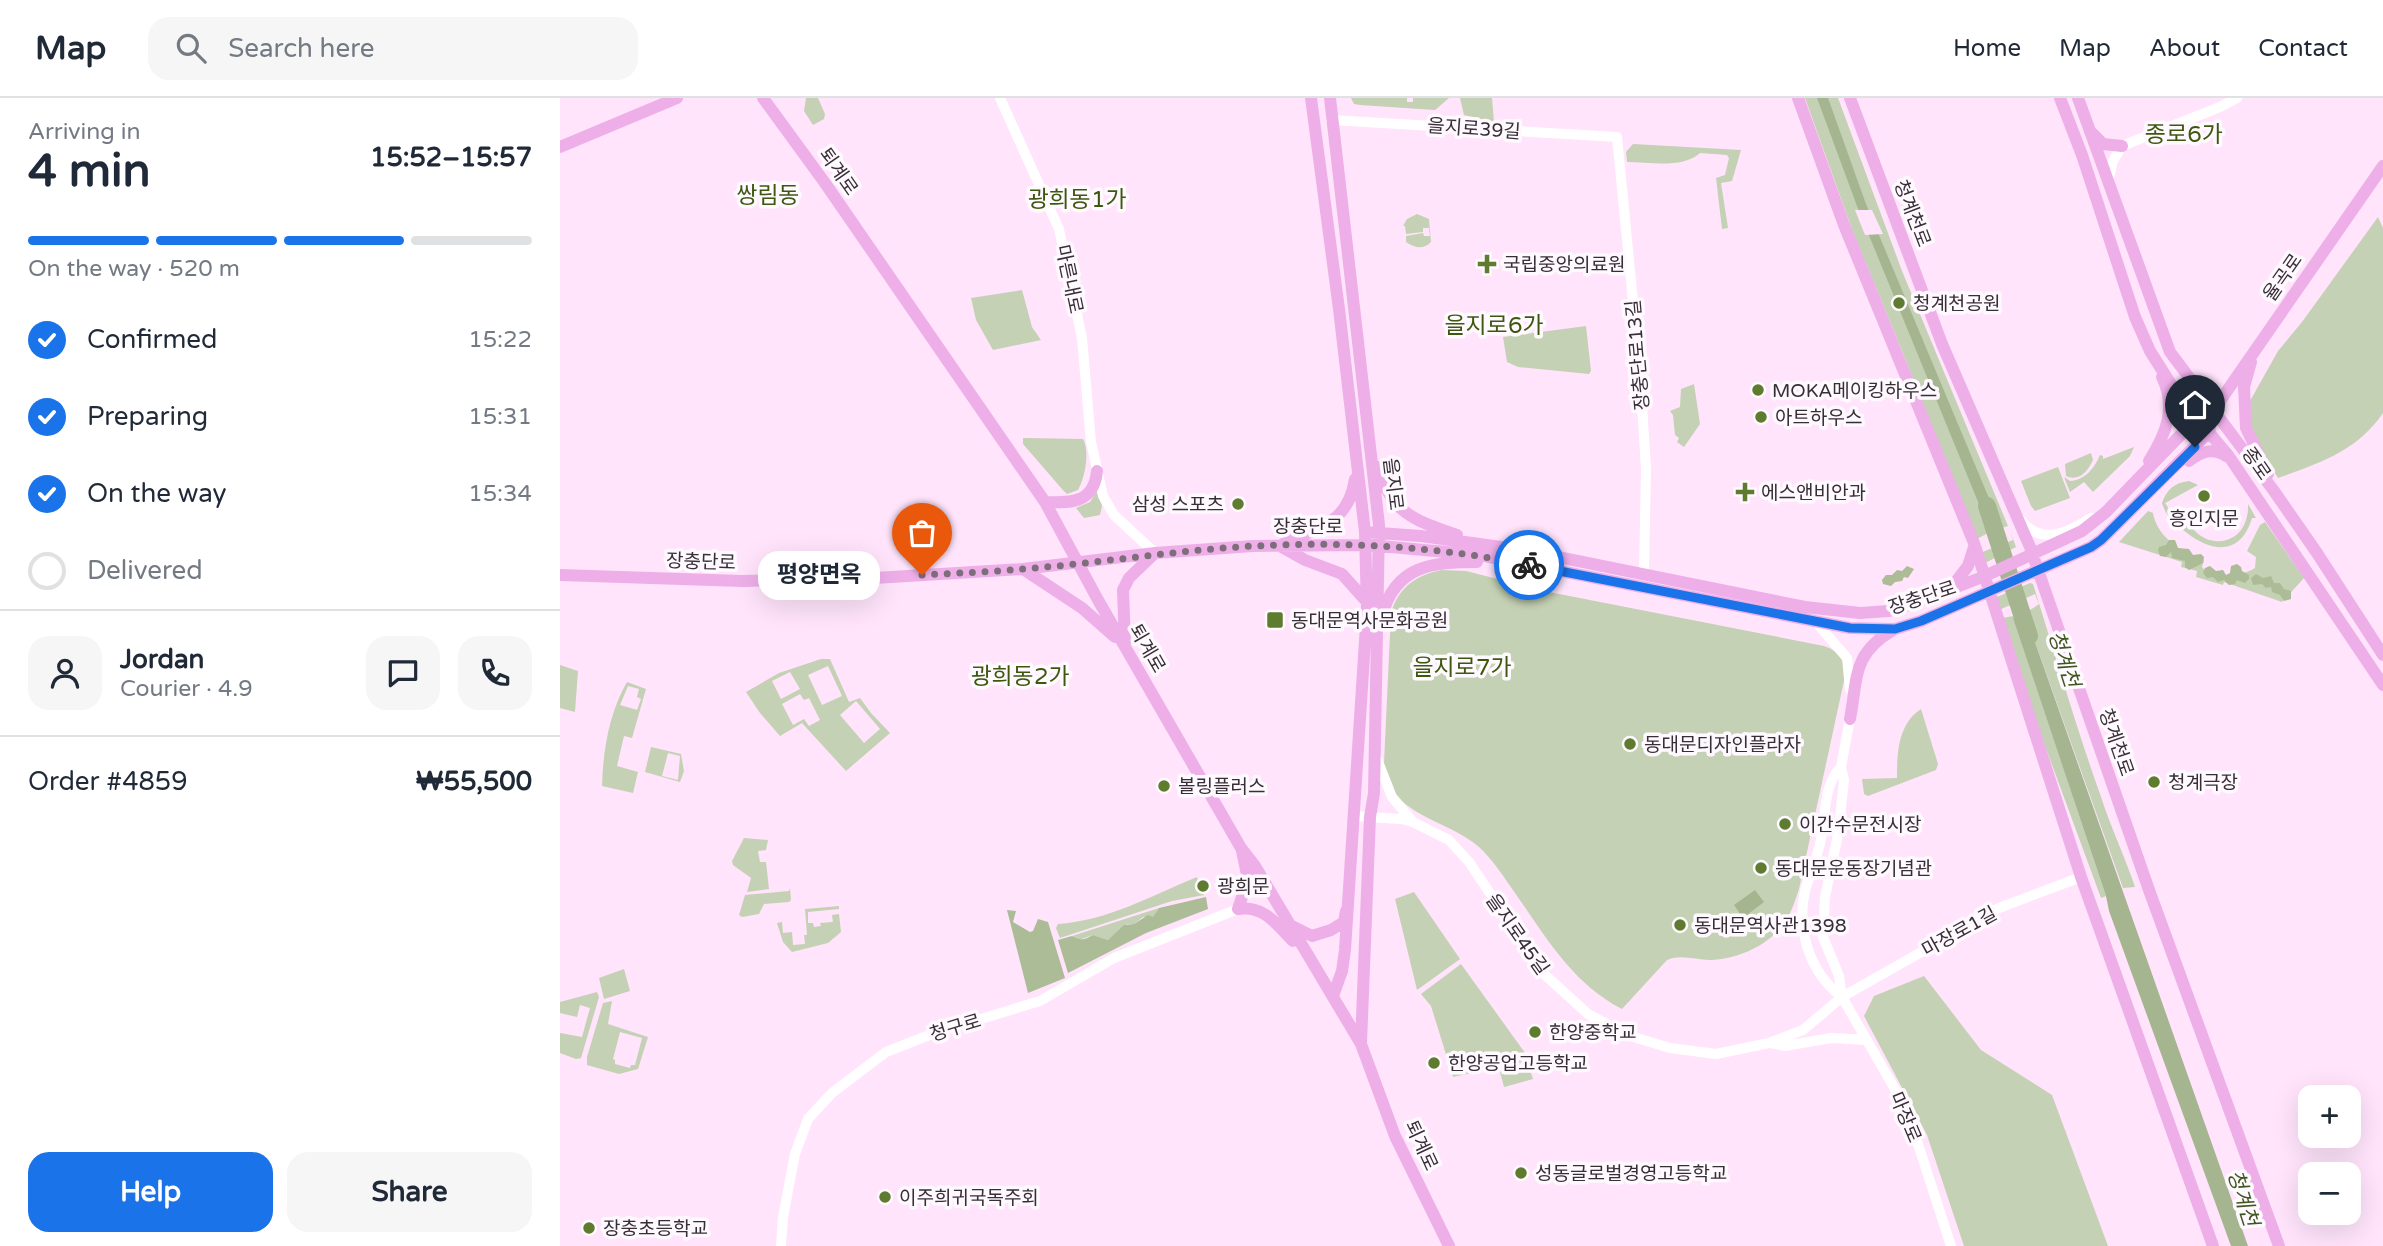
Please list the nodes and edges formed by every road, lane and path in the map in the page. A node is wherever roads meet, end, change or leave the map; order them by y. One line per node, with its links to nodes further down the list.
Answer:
1 (677, 98): 11 (main road)
2 (763, 98): 34 (main road, 퇴계로)
3 (1000, 98): 29 (main road, 마른내로)
4 (1311, 98): 27 (main road, 을지로)
5 (1330, 98): 12 (main road, 을지로)
6 (1798, 98): 38 (main road)
7 (1850, 98): 35 (main road, 청계천로)
8 (2060, 98): 19 (main road, 종로)
9 (2078, 98): 13 (main road, 종로)
10 (2236, 98): 15 (street)
11 (664, 102): 16 (main road)
12 (1331, 120): 14 (street, 을지로39길); 23 (main road, 을지로)
13 (2091, 131): 15 (main road); 18 (main road, 종로)
14 (1617, 137): 48 (street, 장충단로13길)
15 (2122, 146): 18 (street)
16 (560, 147)
17 (2383, 166): 20 (main road, 율곡로)
18 (2108, 182): 21 (main road, 종로)
19 (2150, 351): 22 (main road, 종로); 30 (main road)
20 (2253, 353): 21 (main road, 율곡로); 31 (main road)
21 (2213, 411): 22 (main road); 24 (main road, 율곡로); 31 (main road, 종로)
22 (2197, 418): 24 (main road, 종로); 25 (main road)
23 (1368, 430): 36 (main road, 을지로); 39 (main road)
24 (2209, 432): 26 (main road); 28 (main road, 종로)
25 (2173, 444): 26 (main road); 30 (main road)
26 (2185, 457): 33 (main road)
27 (1356, 461): 37 (main road, 을지로); 40 (main road)
28 (2232, 461): 33 (main road); 59 (main road, 종로)
29 (1097, 471): 34 (main road); 42 (main road, 마른내로)
30 (2135, 483): 32 (main road)
31 (2274, 491): 58 (main road, 종로)
32 (2123, 496): 35 (street); 43 (main road)
33 (2142, 498): 47 (main road)
34 (1045, 502): 45 (main road, 퇴계로)
35 (2017, 517): 43 (main road, 청계천로)
36 (1380, 531): 37 (main road, 장충단로); 39 (main road, 장충단로); 41 (main road, 을지로)
37 (1365, 539): 40 (main road, 장충단로); 41 (main road, 장충단로); 53 (main road, 을지로)
38 (1974, 543): 50 (main road); 51 (main road)
39 (1486, 545): 48 (main road, 장충단로)
40 (1280, 546): 42 (main road, 장충단로); 53 (main road)
41 (1380, 546): 44 (main road, 장충단로); 56 (main road, 을지로)
42 (1156, 553): 45 (main road, 장충단로); 57 (main road)
43 (2032, 554): 47 (main road, 청계천로); 50 (main road, 장충단로)
44 (1515, 562): 54 (main road, 장충단로); 56 (main road)
45 (1079, 563): 46 (main road, 장충단로); 57 (main road, 퇴계로)
46 (1023, 569): 49 (main road, 장충단로); 57 (main road)
47 (2039, 570): 52 (main road, 장충단로); 81 (main road, 청계천로)
48 (1644, 574): 51 (main road, 장충단로)
49 (560, 575)
50 (1985, 576): 51 (main road, 장충단로); 52 (main road)
51 (1949, 590)
52 (1989, 593): 55 (main road, 장충단로); 68 (main road)
53 (1367, 602): 63 (main road, 을지로)
54 (1815, 621): 55 (main road, 장충단로); 60 (main road)
55 (1895, 629): 60 (main road)
56 (1378, 641): 61 (main road, 을지로)
57 (1126, 647): 66 (main road, 퇴계로)
58 (2383, 655)
59 (2383, 685)
60 (1850, 719): 62 (street, 마장로)
61 (1375, 754): 64 (main road, 을지로); 65 (main road)
62 (1841, 767): 73 (street, 마장로); 73 (street, 마장로)
63 (1353, 816): 64 (main road, 을지로45길); 67 (main road, 을지로)
64 (1370, 817): 65 (main road, 을지로45길); 76 (main road, 을지로)
65 (1413, 822): 75 (main road, 을지로45길)
66 (1241, 848): 69 (main road); 70 (main road, 퇴계로)
67 (1352, 873): 70 (main road); 72 (main road, 을지로)
68 (2081, 877): 73 (main road, 마장로1길); 80 (main road)
69 (1238, 909): 71 (main road); 77 (street, 청구로)
70 (1288, 923): 71 (main road, 퇴계로)
71 (1309, 958): 72 (main road, 퇴계로)
72 (1333, 996): 76 (main road, 퇴계로)
73 (1842, 997): 74 (street, 마장로); 75 (main road, 을지로45길)
74 (1867, 1040): 75 (main road); 79 (street, 마장로)
75 (1769, 1043)
76 (1361, 1044): 78 (main road, 퇴계로)
77 (781, 1246)
78 (1449, 1246)
79 (1951, 1246)
80 (2213, 1246)
81 (2279, 1246)

